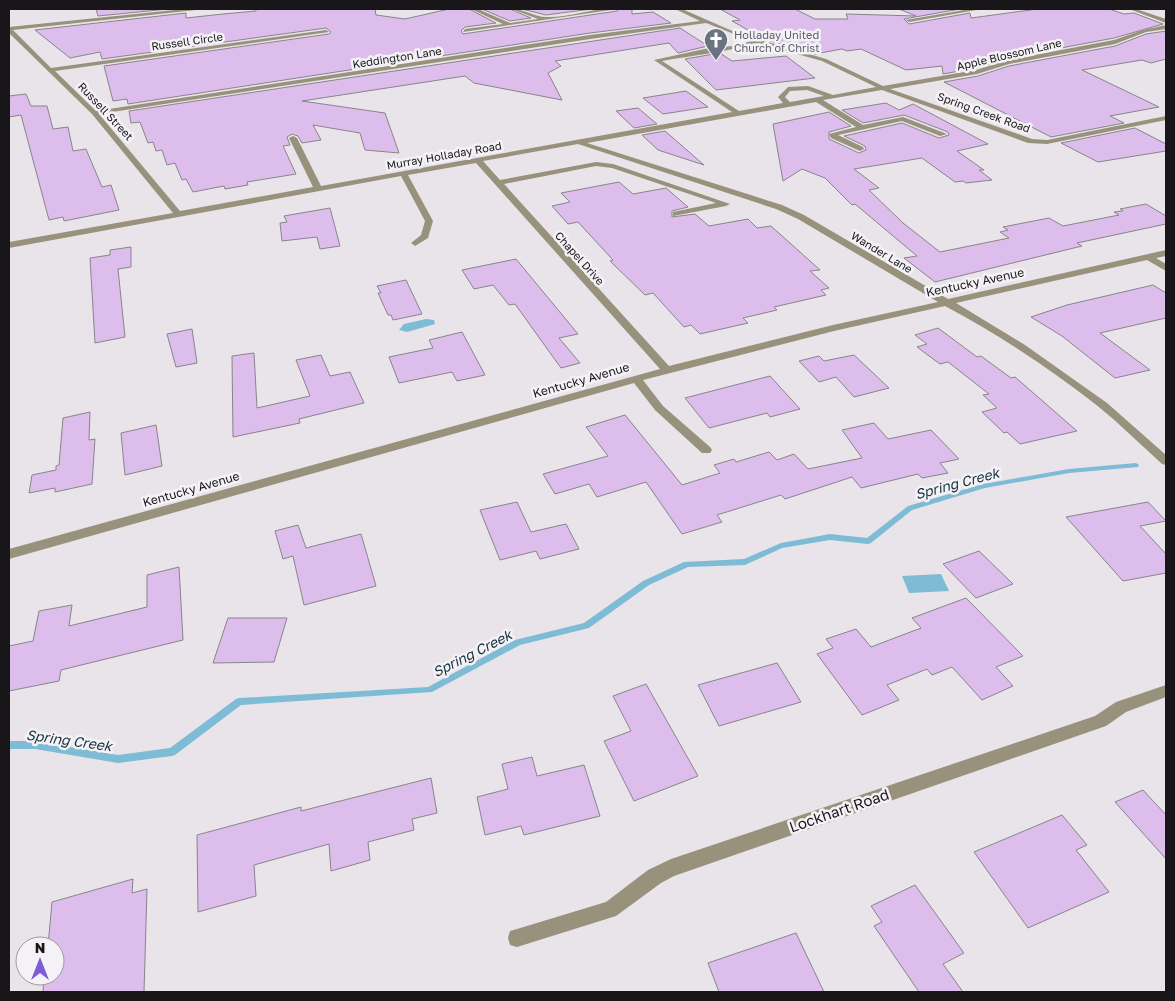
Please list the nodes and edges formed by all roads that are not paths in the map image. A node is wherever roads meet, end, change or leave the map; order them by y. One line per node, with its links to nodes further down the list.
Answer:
1 (202, 9): 8 (street)
2 (474, 9): 13 (street)
3 (515, 9): 9 (street)
4 (614, 9): 9 (street)
5 (678, 9): 12 (street)
6 (979, 9): 10 (street)
7 (1132, 9): 11 (street)
8 (155, 10): 15 (street)
9 (545, 19): 13 (street)
10 (909, 20)
11 (1166, 21)
12 (704, 22): 18 (street); 24 (street, Keddington Lane)
13 (508, 24): 16 (street)
14 (1166, 27): 20 (street, Apple Blossom Lane)
15 (9, 30): 19 (street, Russell Street)
16 (465, 31)
17 (326, 32): 19 (street, Russell Circle)
18 (758, 41): 20 (street); 25 (street)
19 (50, 70): 24 (street, Russell Street)
20 (884, 89): 21 (street, Murray Holladay Road); 26 (street, Spring Creek Road)
21 (833, 96): 22 (street, Murray Holladay Road); 23 (street)
22 (816, 100): 23 (street, Murray Holladay Road); 27 (street)
23 (788, 104): 25 (street, Murray Holladay Road)
24 (94, 113): 36 (street, Russell Street)
25 (738, 113): 30 (street, Murray Holladay Road)
26 (1166, 118)
27 (861, 127): 28 (street); 31 (street)
28 (943, 134)
29 (293, 138): 35 (street)
30 (579, 142): 32 (street, Murray Holladay Road); 43 (street, Wander Lane)
31 (860, 149)
32 (478, 160): 33 (street, Murray Holladay Road); 34 (street, Chapel Drive)
33 (403, 174): 35 (street, Murray Holladay Road); 38 (street)
34 (499, 183): 37 (street); 44 (street, Chapel Drive)
35 (318, 189): 36 (street, Murray Holladay Road)
36 (178, 214): 39 (street, Murray Holladay Road)
37 (676, 214)
38 (415, 243)
39 (9, 244)
40 (1166, 253): 41 (street, Kentucky Avenue)
41 (1149, 257): 42 (street); 43 (street, Kentucky Avenue)
42 (1166, 268)
43 (948, 302): 44 (street, Kentucky Avenue); 47 (street, Wander Lane)
44 (666, 370): 45 (street, Kentucky Avenue)
45 (636, 378): 46 (street); 48 (street, Kentucky Avenue)
46 (706, 450)
47 (1166, 461)
48 (9, 554)
49 (1166, 691): 50 (street, Lockhart Road)
50 (517, 938)

